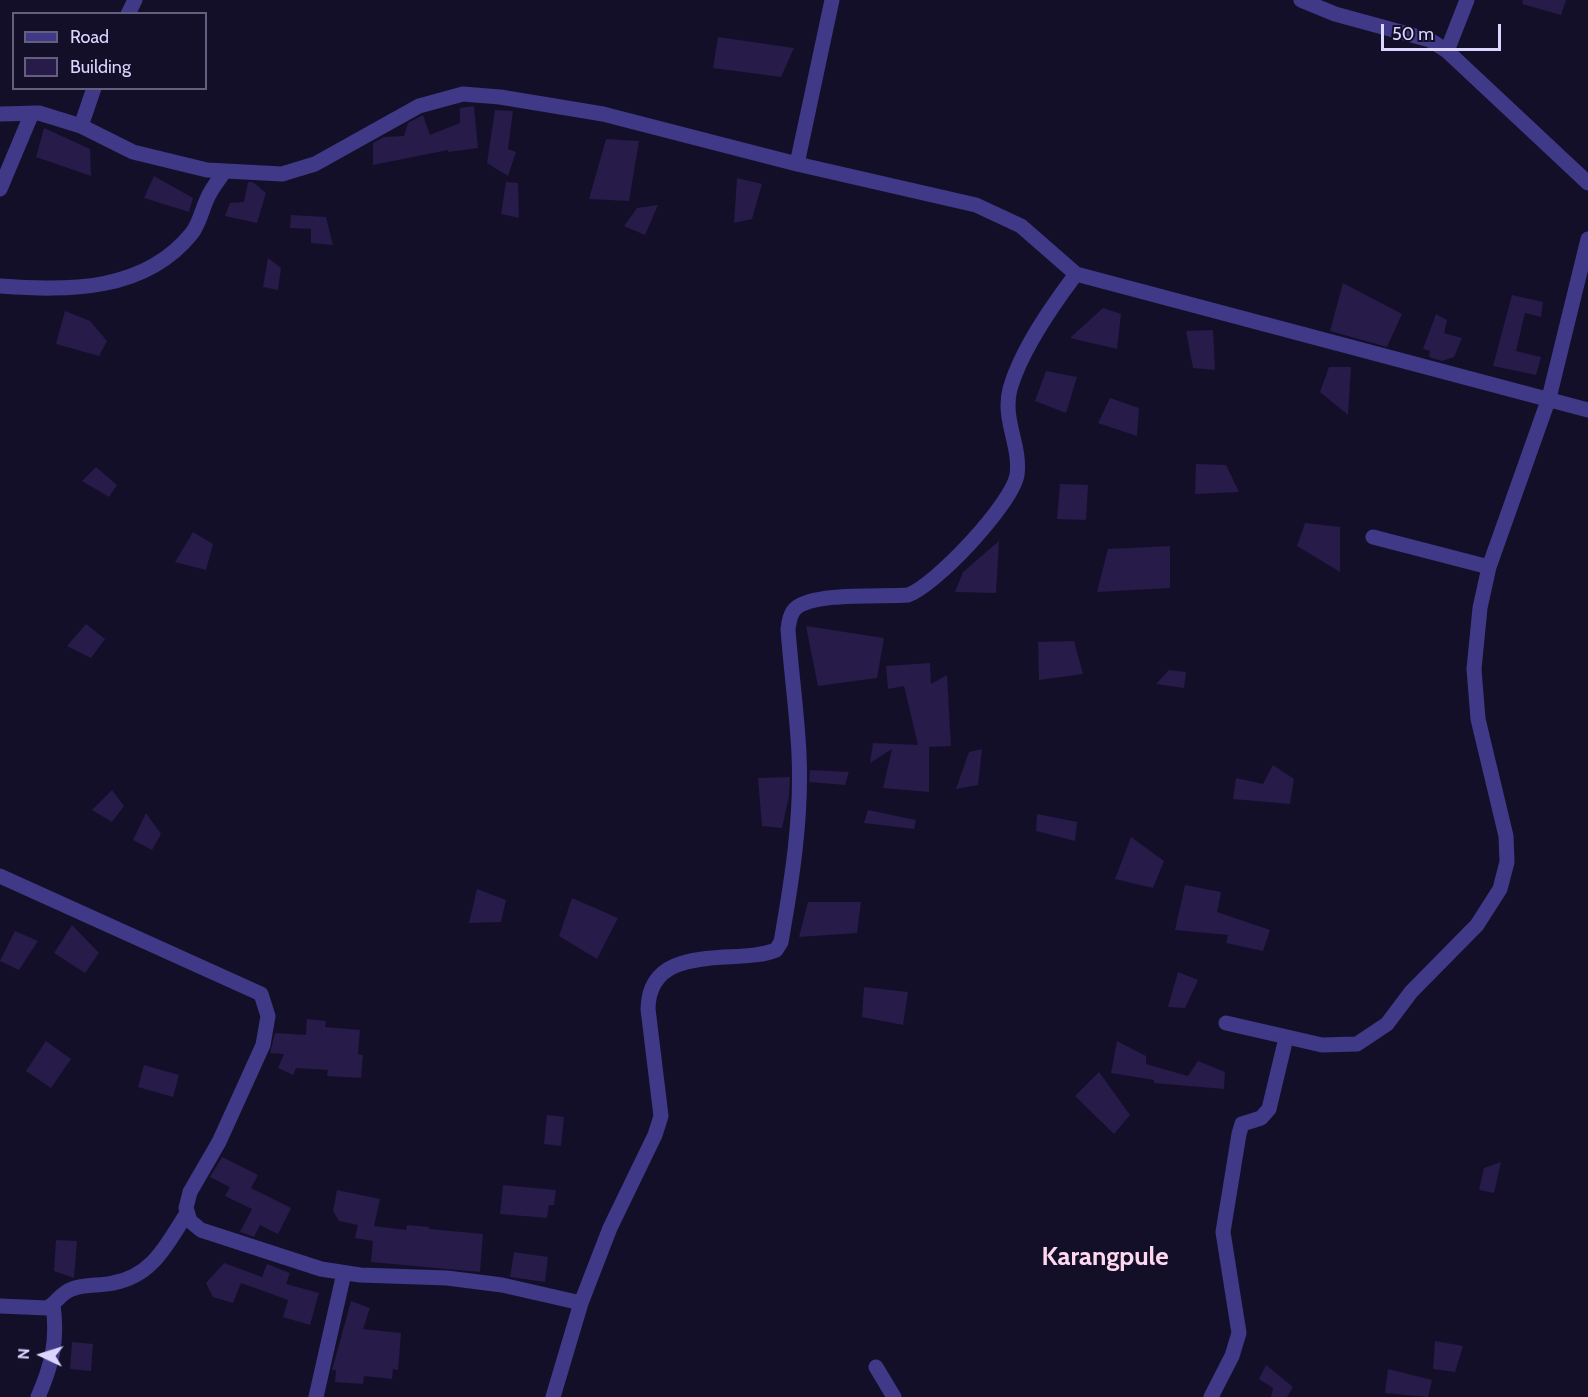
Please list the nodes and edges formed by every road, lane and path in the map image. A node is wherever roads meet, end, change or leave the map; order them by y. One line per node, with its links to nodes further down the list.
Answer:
1 (832, 0): 9 (street)
2 (1301, 0): 4 (street)
3 (1467, 0): 4 (street)
4 (1447, 51): 11 (street)
5 (93, 90): 8 (street)
6 (32, 113): 7 (street); 8 (street); 12 (street)
7 (0, 114)
8 (81, 126): 10 (street)
9 (797, 164): 10 (street); 14 (street)
10 (224, 172): 15 (street)
11 (1588, 183)
12 (0, 189)
13 (1588, 239): 16 (street)
14 (1076, 274): 16 (street); 25 (street)
15 (0, 286)
16 (1549, 398): 17 (street); 19 (street)
17 (1588, 410)
18 (1373, 537): 19 (street)
19 (1489, 567): 22 (street)
20 (0, 876): 23 (street)
21 (1226, 1023): 22 (street)
22 (1286, 1038): 33 (street)
23 (188, 1213): 24 (street); 26 (street)
24 (344, 1273): 25 (street); 30 (street)
25 (581, 1304): 31 (street)
26 (53, 1305): 27 (street); 29 (street)
27 (0, 1306)
28 (876, 1367): 32 (street)
29 (38, 1397)
30 (316, 1397)
31 (553, 1397)
32 (894, 1397)
33 (1211, 1397)

